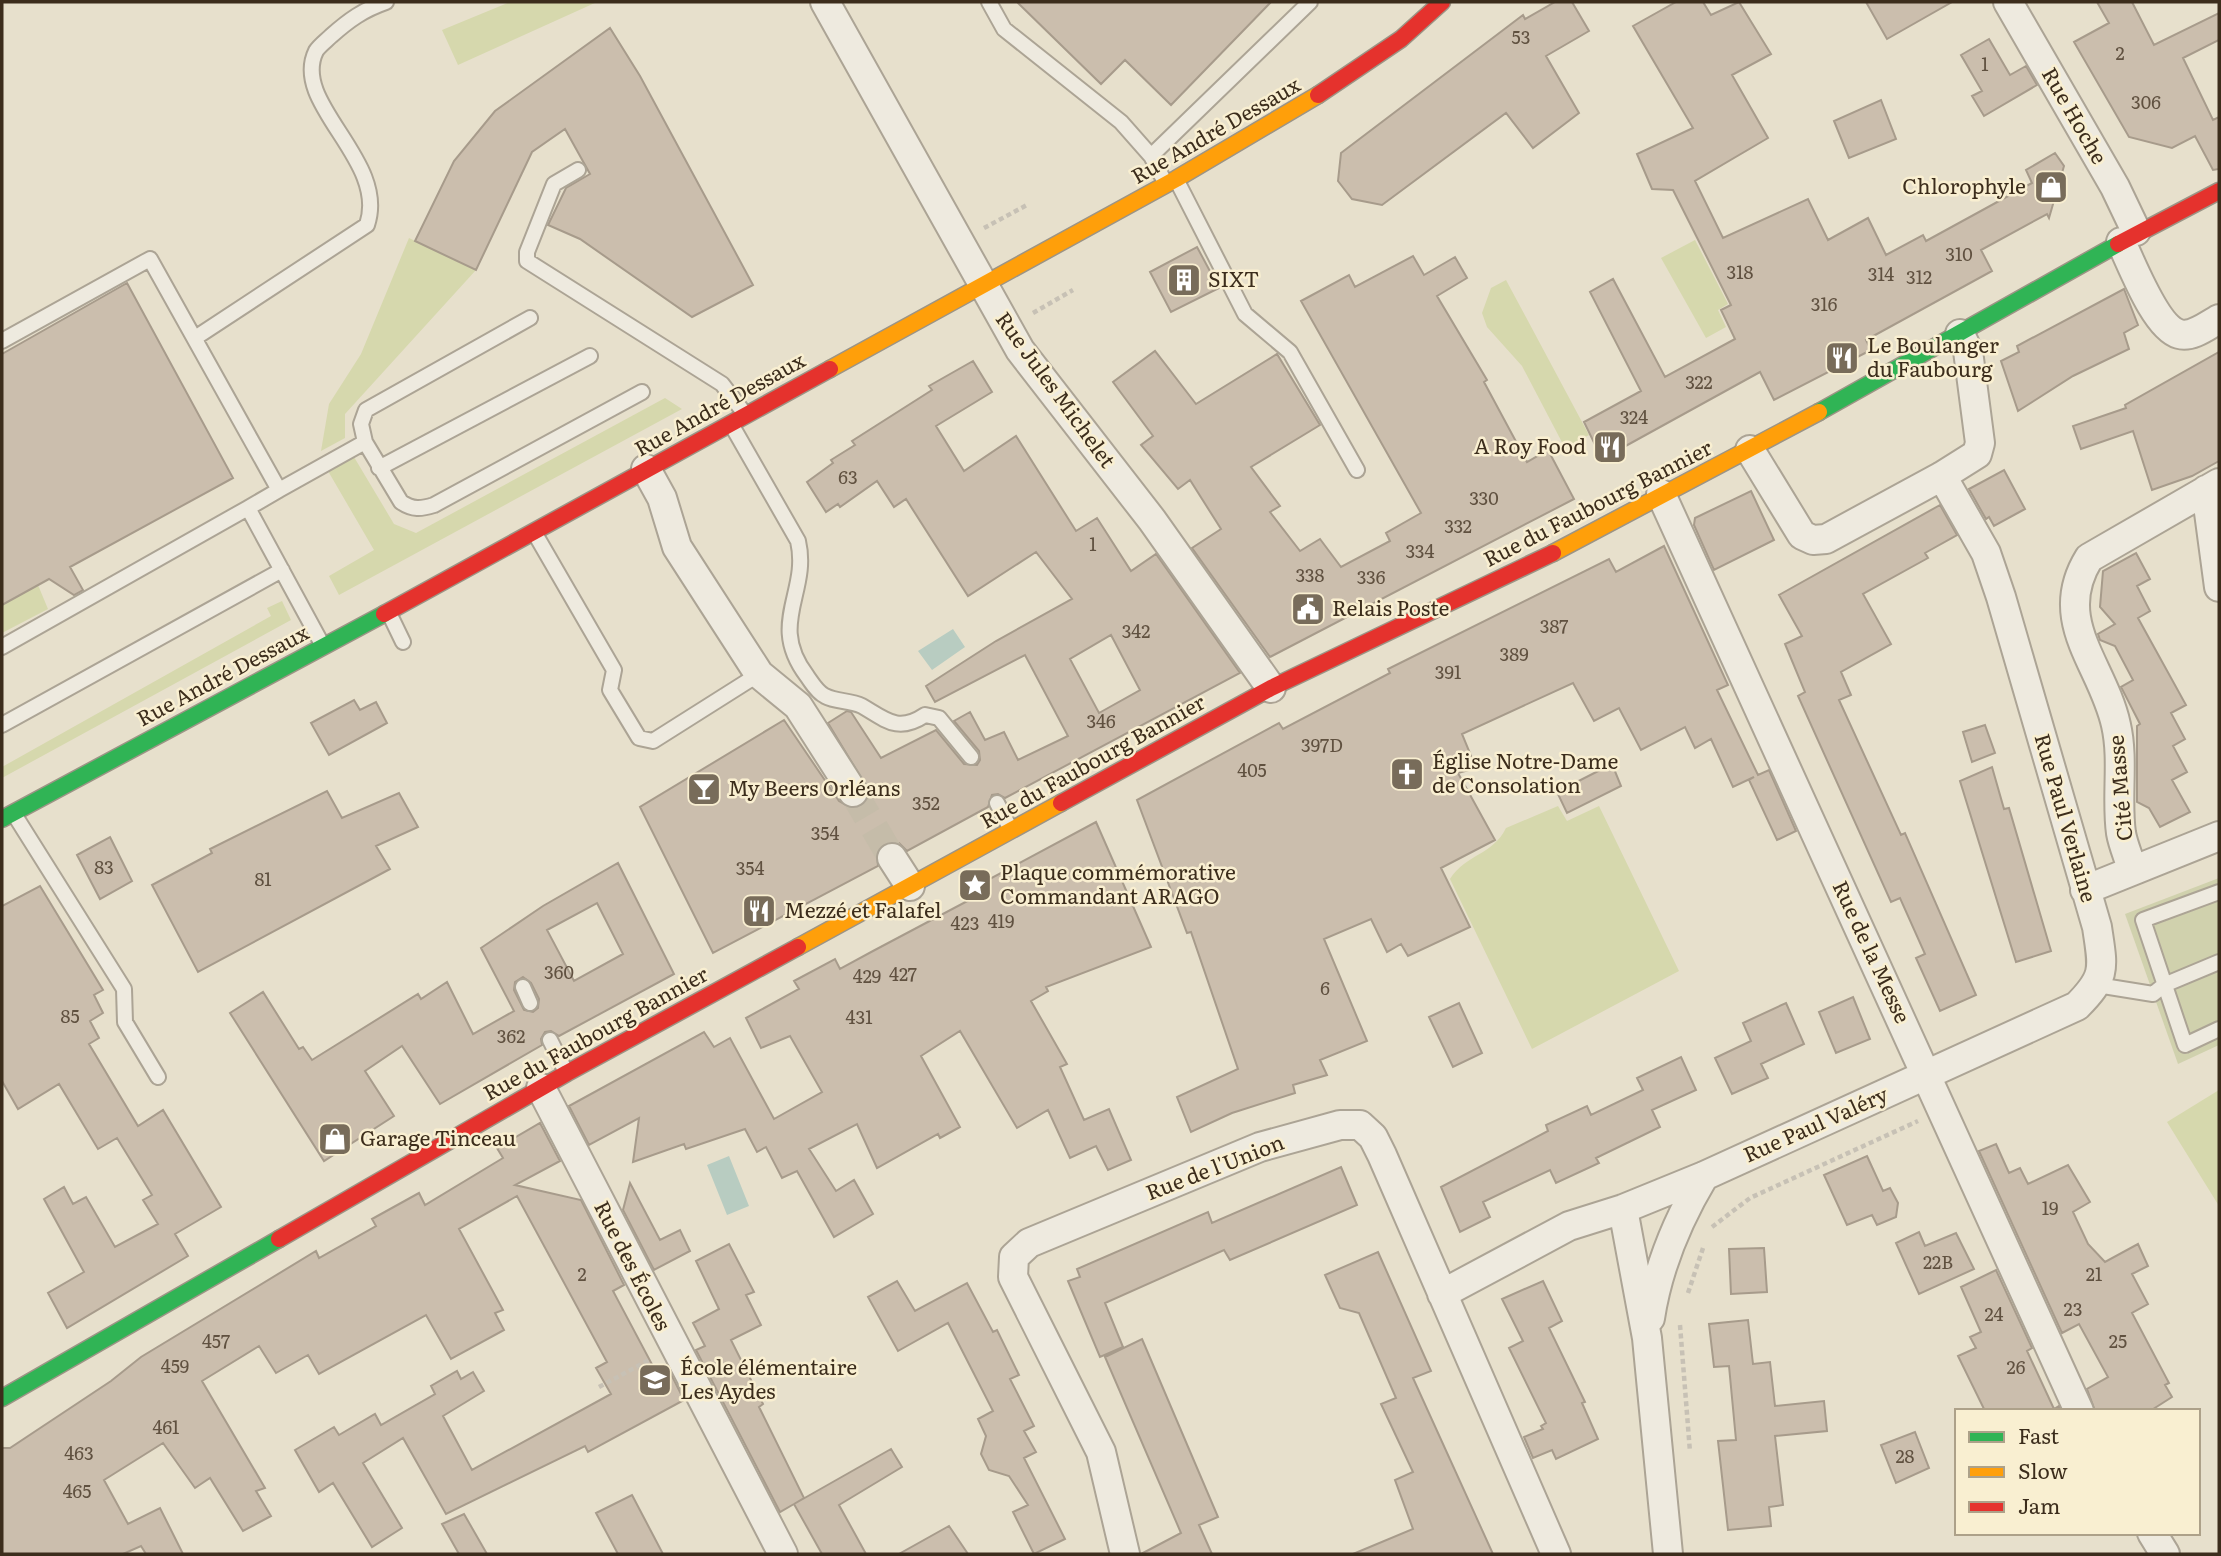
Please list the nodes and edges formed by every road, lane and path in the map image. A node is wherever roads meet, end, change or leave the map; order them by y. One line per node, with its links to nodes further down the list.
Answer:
1 (386, 2): 20 (lane)
2 (825, 2): 14 (street, Rue Jules Michelet)
3 (989, 2): 7 (lane)
4 (1310, 2): 7 (lane)
5 (1442, 2): 9 (main road, Rue André Dessaux)
6 (2008, 2): 13 (street, Rue Hoche)
7 (1151, 156): 9 (lane)
8 (578, 170): 24 (lane)
9 (1171, 182): 14 (main road, Rue André Dessaux); 30 (lane)
10 (2219, 191): 13 (main road, Rue du Faubourg Bannier)
11 (1027, 205): 12 (path)
12 (978, 230)
13 (2129, 237): 18 (street, Rue Hoche); 19 (main road, Rue du Faubourg Bannier)
14 (981, 285): 24 (main road, Rue André Dessaux); 44 (street, Rue Jules Michelet)
15 (1073, 290): 16 (path)
16 (1033, 313)
17 (530, 318): 26 (lane)
18 (2219, 319)
19 (1960, 334): 27 (main road, Rue du Faubourg Bannier); 31 (street)
20 (195, 338): 21 (lane); 33 (lane)
21 (2, 341)
22 (590, 356): 28 (lane)
23 (642, 392): 28 (lane)
24 (745, 415): 25 (main road, Rue André Dessaux)
25 (730, 423): 29 (main road, Rue André Dessaux); 46 (lane)
26 (365, 442): 28 (lane); 33 (lane)
27 (1750, 450): 31 (street); 34 (main road, Rue du Faubourg Bannier)
28 (379, 468)
29 (646, 469): 36 (main road, Rue André Dessaux); 43 (street)
30 (1357, 470)
31 (1942, 476): 55 (street, Rue Paul Verlaine)
32 (2213, 486): 38 (street, Cité Masse); 53 (street, Cité Masse)
33 (279, 490): 35 (lane)
34 (1661, 494): 44 (main road, Rue du Faubourg Bannier); 65 (street, Rue de la Messe)
35 (248, 509): 37 (lane); 42 (lane)
36 (533, 530): 39 (main road, Rue André Dessaux); 43 (lane)
37 (282, 570): 41 (lane); 45 (lane)
38 (2219, 587)
39 (388, 612): 40 (lane); 41 (main road, Rue André Dessaux)
40 (403, 642)
41 (323, 646): 49 (main road, Rue André Dessaux)
42 (2, 647)
43 (759, 674): 47 (street)
44 (1271, 688): 50 (main road, Rue du Faubourg Bannier)
45 (2, 725)
46 (971, 757)
47 (853, 792)
48 (997, 803): 50 (lane)
49 (8, 816): 66 (lane)
50 (1012, 831): 54 (main road, Rue du Faubourg Bannier)
51 (2219, 836): 53 (street)
52 (892, 858): 54 (street)
53 (2132, 869): 55 (street)
54 (910, 886): 64 (main road, Rue du Faubourg Bannier)
55 (2085, 890): 58 (street, Rue Paul Verlaine)
56 (2219, 892): 59 (lane)
57 (2219, 962): 59 (lane)
58 (2097, 985): 59 (lane); 65 (street)
59 (2164, 985): 62 (lane)
60 (523, 988): 61 (lane)
61 (530, 1003)
62 (2219, 1029)
63 (550, 1040): 64 (lane)
64 (567, 1073): 67 (main road, Rue du Faubourg Bannier)
65 (1928, 1076): 68 (street, Rue de la Messe); 69 (street, Rue Paul Valéry)
66 (158, 1077)
67 (541, 1088): 75 (street, Rue des Écoles); 77 (main road, Rue du Faubourg Bannier)
68 (1945, 1113): 72 (path); 78 (street, Rue de la Messe)
69 (1704, 1176): 70 (street, Rue Paul Valéry); 74 (street)
70 (1623, 1209): 71 (street, Rue Paul Valéry); 74 (street)
71 (1441, 1294): 82 (street, Rue de l'Union); 83 (street, Rue de l'Union)
72 (1686, 1298)
73 (1681, 1319): 79 (path)
74 (1647, 1338): 84 (street)
75 (674, 1347): 76 (path); 81 (street, Rue des Écoles)
76 (599, 1387)
77 (2, 1398)
78 (2078, 1409)
79 (1691, 1462)
80 (2153, 1535): 85 (street)
81 (783, 1554)
82 (1125, 1554)
83 (1556, 1554)
84 (1668, 1554)
85 (2165, 1554)

